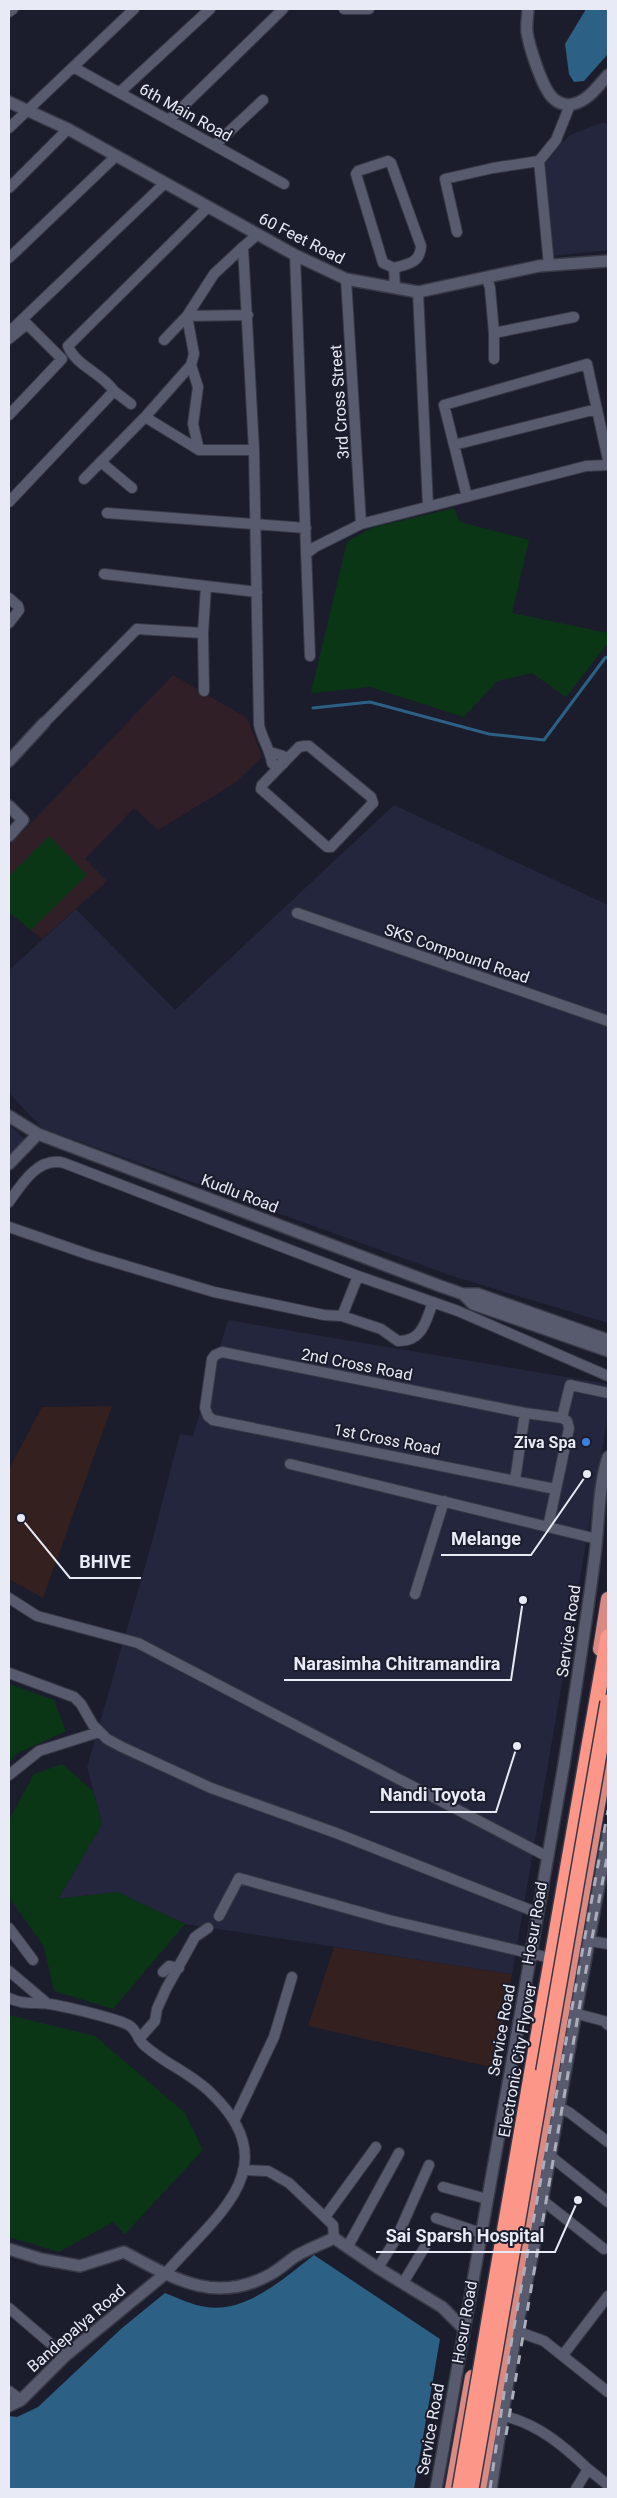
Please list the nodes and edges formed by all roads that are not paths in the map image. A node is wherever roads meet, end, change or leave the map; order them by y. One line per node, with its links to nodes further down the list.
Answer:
1 (12, 9): 8 (street)
2 (134, 9): 9 (street)
3 (210, 9): 11 (street)
4 (283, 9): 16 (street)
5 (344, 9): 6 (street)
6 (369, 9)
7 (528, 9): 14 (street)
8 (9, 12)
9 (73, 67): 11 (street, 6th Main Road); 15 (street)
10 (608, 75): 14 (street)
11 (120, 92): 16 (street, 6th Main Road)
12 (263, 100): 19 (street)
13 (9, 102): 15 (street, 60 Feet Road)
14 (570, 105): 21 (street)
15 (28, 110): 17 (street); 18 (street, 60 Feet Road)
16 (169, 120): 19 (street, 6th Main Road)
17 (9, 128)
18 (68, 129): 20 (street, 60 Feet Road); 24 (street)
19 (214, 145): 23 (street, 6th Main Road)
20 (116, 156): 22 (street, 60 Feet Road); 30 (street)
21 (539, 161): 26 (street); 32 (street)
22 (165, 183): 25 (street, 60 Feet Road); 41 (street)
23 (284, 184)
24 (9, 188)
25 (208, 207): 27 (street, 60 Feet Road); 47 (street)
26 (457, 232)
27 (258, 234): 28 (street); 29 (street, 60 Feet Road)
28 (243, 247): 38 (street); 39 (street)
29 (296, 256): 34 (street, 60 Feet Road); 66 (street)
30 (9, 258)
31 (608, 261): 32 (street, 60 Feet Road)
32 (550, 265): 35 (street, 60 Feet Road)
33 (394, 268): 33 (street); 36 (street)
34 (346, 278): 36 (street, 60 Feet Road); 65 (street, 3rd Cross Street)
35 (487, 278): 37 (street, 60 Feet Road); 42 (street)
36 (395, 288): 37 (street, 60 Feet Road)
37 (418, 292): 62 (street)
38 (248, 314): 39 (street); 54 (street)
39 (187, 316): 44 (street); 46 (street)
40 (574, 317): 42 (street)
41 (9, 332)
42 (494, 332): 45 (street)
43 (9, 339): 50 (street)
44 (164, 340)
45 (494, 359)
46 (191, 365): 51 (street); 53 (street)
47 (114, 391): 48 (street); 61 (street)
48 (131, 404)
49 (597, 409): 52 (street); 52 (street); 55 (street)
50 (9, 415)
51 (146, 417): 53 (street); 56 (street)
52 (454, 445): 60 (street)
53 (199, 450): 54 (street)
54 (254, 450): 64 (street)
55 (608, 460)
56 (101, 462): 58 (street); 59 (street)
57 (608, 465): 60 (street)
58 (84, 479)
59 (132, 488)
60 (467, 497): 62 (street)
61 (9, 502)
62 (428, 506): 65 (street)
63 (108, 513): 64 (street)
64 (254, 522): 66 (street); 70 (street)
65 (361, 524): 67 (street)
66 (306, 528): 67 (street)
67 (306, 554): 74 (street)
68 (104, 574): 69 (street)
69 (206, 586): 70 (street); 73 (street)
70 (257, 592): 78 (street)
71 (9, 598): 72 (street)
72 (9, 624)
73 (203, 633): 75 (street); 76 (street)
74 (310, 656)
75 (204, 691)
76 (44, 723): 77 (street)
77 (9, 761)
78 (283, 764): 78 (street)
79 (9, 806): 80 (street)
80 (9, 836)
81 (297, 913): 82 (street, SKS Compound Road)
82 (608, 1021)
83 (9, 1116): 84 (street, Kudlu Road)
84 (38, 1134): 85 (street); 89 (street, Kudlu Road)
85 (9, 1164)
86 (9, 1202): 88 (street)
87 (9, 1226): 92 (street)
88 (358, 1276): 90 (street); 92 (street)
89 (459, 1293): 91 (street); 93 (street, Kudlu Road)
90 (433, 1302): 91 (street); 92 (street)
91 (449, 1308): 94 (street)
92 (342, 1316)
93 (607, 1349)
94 (608, 1376)
95 (608, 1393): 97 (street)
96 (525, 1413): 97 (street, 2nd Cross Road); 98 (street, 2nd Cross Road); 101 (street)
97 (562, 1418): 102 (street)
98 (213, 1420): 101 (street, 1st Cross Road)
99 (608, 1457): 105 (street, Service Road)
100 (290, 1464): 103 (street)
101 (515, 1480): 102 (street, 1st Cross Road)
102 (555, 1489): 104 (street)
103 (444, 1501): 104 (street); 106 (street)
104 (548, 1527): 105 (street)
105 (597, 1539): 116 (street, Service Road)
106 (415, 1594)
107 (9, 1598): 116 (street)
108 (608, 1599): 124 (highway, Hosur Road)
109 (608, 1637): 176 (highway, Electronic City Flyover, bridge)
110 (9, 1673): 112 (street)
111 (608, 1702): 177 (highway, Electronic City Flyover, bridge)
112 (100, 1732): 114 (street); 117 (street)
113 (608, 1748): 132 (highway)
114 (9, 1775)
115 (608, 1835): 121 (street)
116 (548, 1857): 117 (street, Service Road)
117 (538, 1914): 123 (street, Service Road)
118 (219, 1916): 123 (street)
119 (9, 1928): 125 (street)
120 (208, 1928): 126 (street)
121 (590, 1942): 122 (street); 132 (street)
122 (608, 1944)
123 (531, 1952): 124 (street); 144 (street, Service Road)
124 (546, 1956): 163 (highway, Hosur Road)
125 (33, 1960)
126 (179, 1968): 128 (street); 134 (street)
127 (9, 1971): 131 (street)
128 (163, 1972)
129 (292, 1976): 136 (street)
130 (9, 1998): 131 (street)
131 (48, 2004): 134 (street)
132 (570, 2012): 133 (street); 135 (street); 164 (highway)
133 (608, 2026)
134 (139, 2039): 136 (street)
135 (559, 2107): 137 (street); 140 (street)
136 (234, 2121): 142 (street)
137 (608, 2142)
138 (376, 2148): 147 (street)
139 (399, 2153): 152 (street)
140 (549, 2155): 145 (street); 146 (street)
141 (429, 2165): 155 (street)
142 (243, 2170): 147 (street); 156 (street)
143 (443, 2187): 144 (street)
144 (487, 2199): 149 (street, Service Road)
145 (542, 2200): 154 (street); 164 (street)
146 (608, 2202)
147 (325, 2217): 150 (street)
148 (436, 2218): 149 (street)
149 (481, 2233): 161 (street, Service Road)
150 (334, 2238): 152 (street); 156 (street)
151 (426, 2245): 157 (street)
152 (348, 2246): 155 (street)
153 (9, 2249): 156 (street)
154 (604, 2250)
155 (378, 2268): 157 (street)
156 (165, 2274): 166 (street, Bandepalya Road)
157 (403, 2283): 159 (street)
158 (608, 2296): 165 (street)
159 (442, 2307): 161 (street); 162 (street)
160 (9, 2308): 166 (street)
161 (466, 2308): 162 (street, Service Road)
162 (463, 2328): 174 (street, Service Road)
163 (480, 2331): 164 (highway); 175 (highway, Hosur Road)
164 (511, 2334): 165 (street); 171 (street); 178 (highway)
165 (564, 2355): 168 (street)
166 (66, 2356): 169 (street, Bandepalya Road)
167 (9, 2391): 169 (street)
168 (608, 2392)
169 (20, 2400): 170 (street, Bandepalya Road)
170 (9, 2406)
171 (504, 2416): 172 (street); 179 (street)
172 (588, 2469): 173 (street); 180 (street)
173 (608, 2485)
174 (436, 2489)
175 (452, 2489)
176 (460, 2489)
177 (471, 2489)
178 (479, 2489)
179 (491, 2489)
180 (576, 2489)

